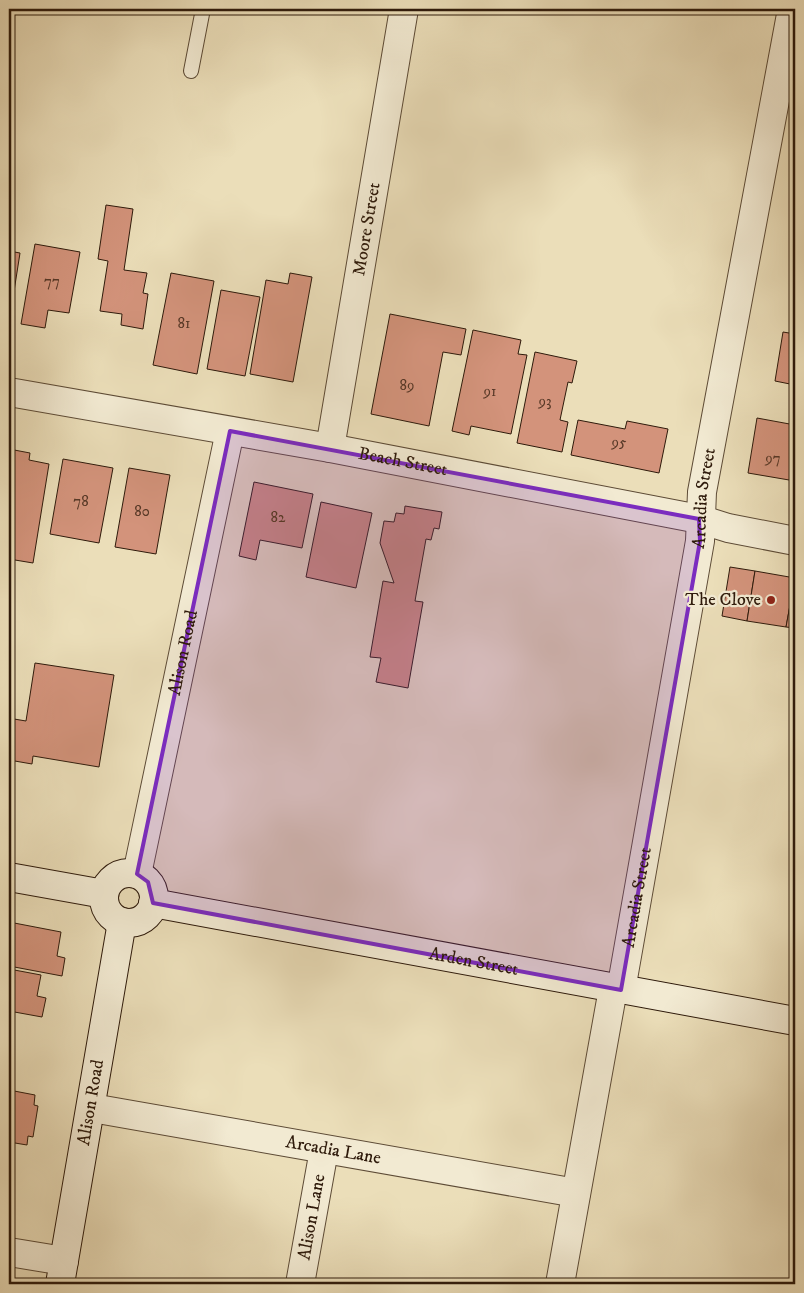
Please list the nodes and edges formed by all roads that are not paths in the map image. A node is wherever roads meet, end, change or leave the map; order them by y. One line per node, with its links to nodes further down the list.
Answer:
1 (203, 9): 4 (lane)
2 (404, 9): 7 (street, Moore Street)
3 (792, 9): 8 (street, Arcadia Street)
4 (191, 70)
5 (9, 392): 6 (street, Beach Street)
6 (230, 431): 7 (street, Beach Street); 10 (street, Alison Road)
7 (330, 448): 8 (street, Beach Street)
8 (700, 519): 9 (street, Beach Street); 15 (street, Arcadia Street)
9 (795, 541)
10 (136, 874): 12 (street); 13 (street)
11 (9, 877): 12 (street)
12 (104, 894): 14 (street)
13 (153, 903): 14 (street); 15 (street, Arden Street)
14 (122, 922): 17 (street, Alison Road)
15 (617, 989): 16 (street, Arden Street); 19 (street, Arcadia Street)
16 (795, 1021)
17 (92, 1108): 18 (street, Arcadia Lane); 21 (street, Alison Road)
18 (324, 1150): 19 (street, Arcadia Lane); 22 (street, Alison Lane)
19 (576, 1193): 23 (street, Arcadia Street)
20 (9, 1252): 21 (street)
21 (62, 1273)
22 (300, 1284)
23 (560, 1284)

